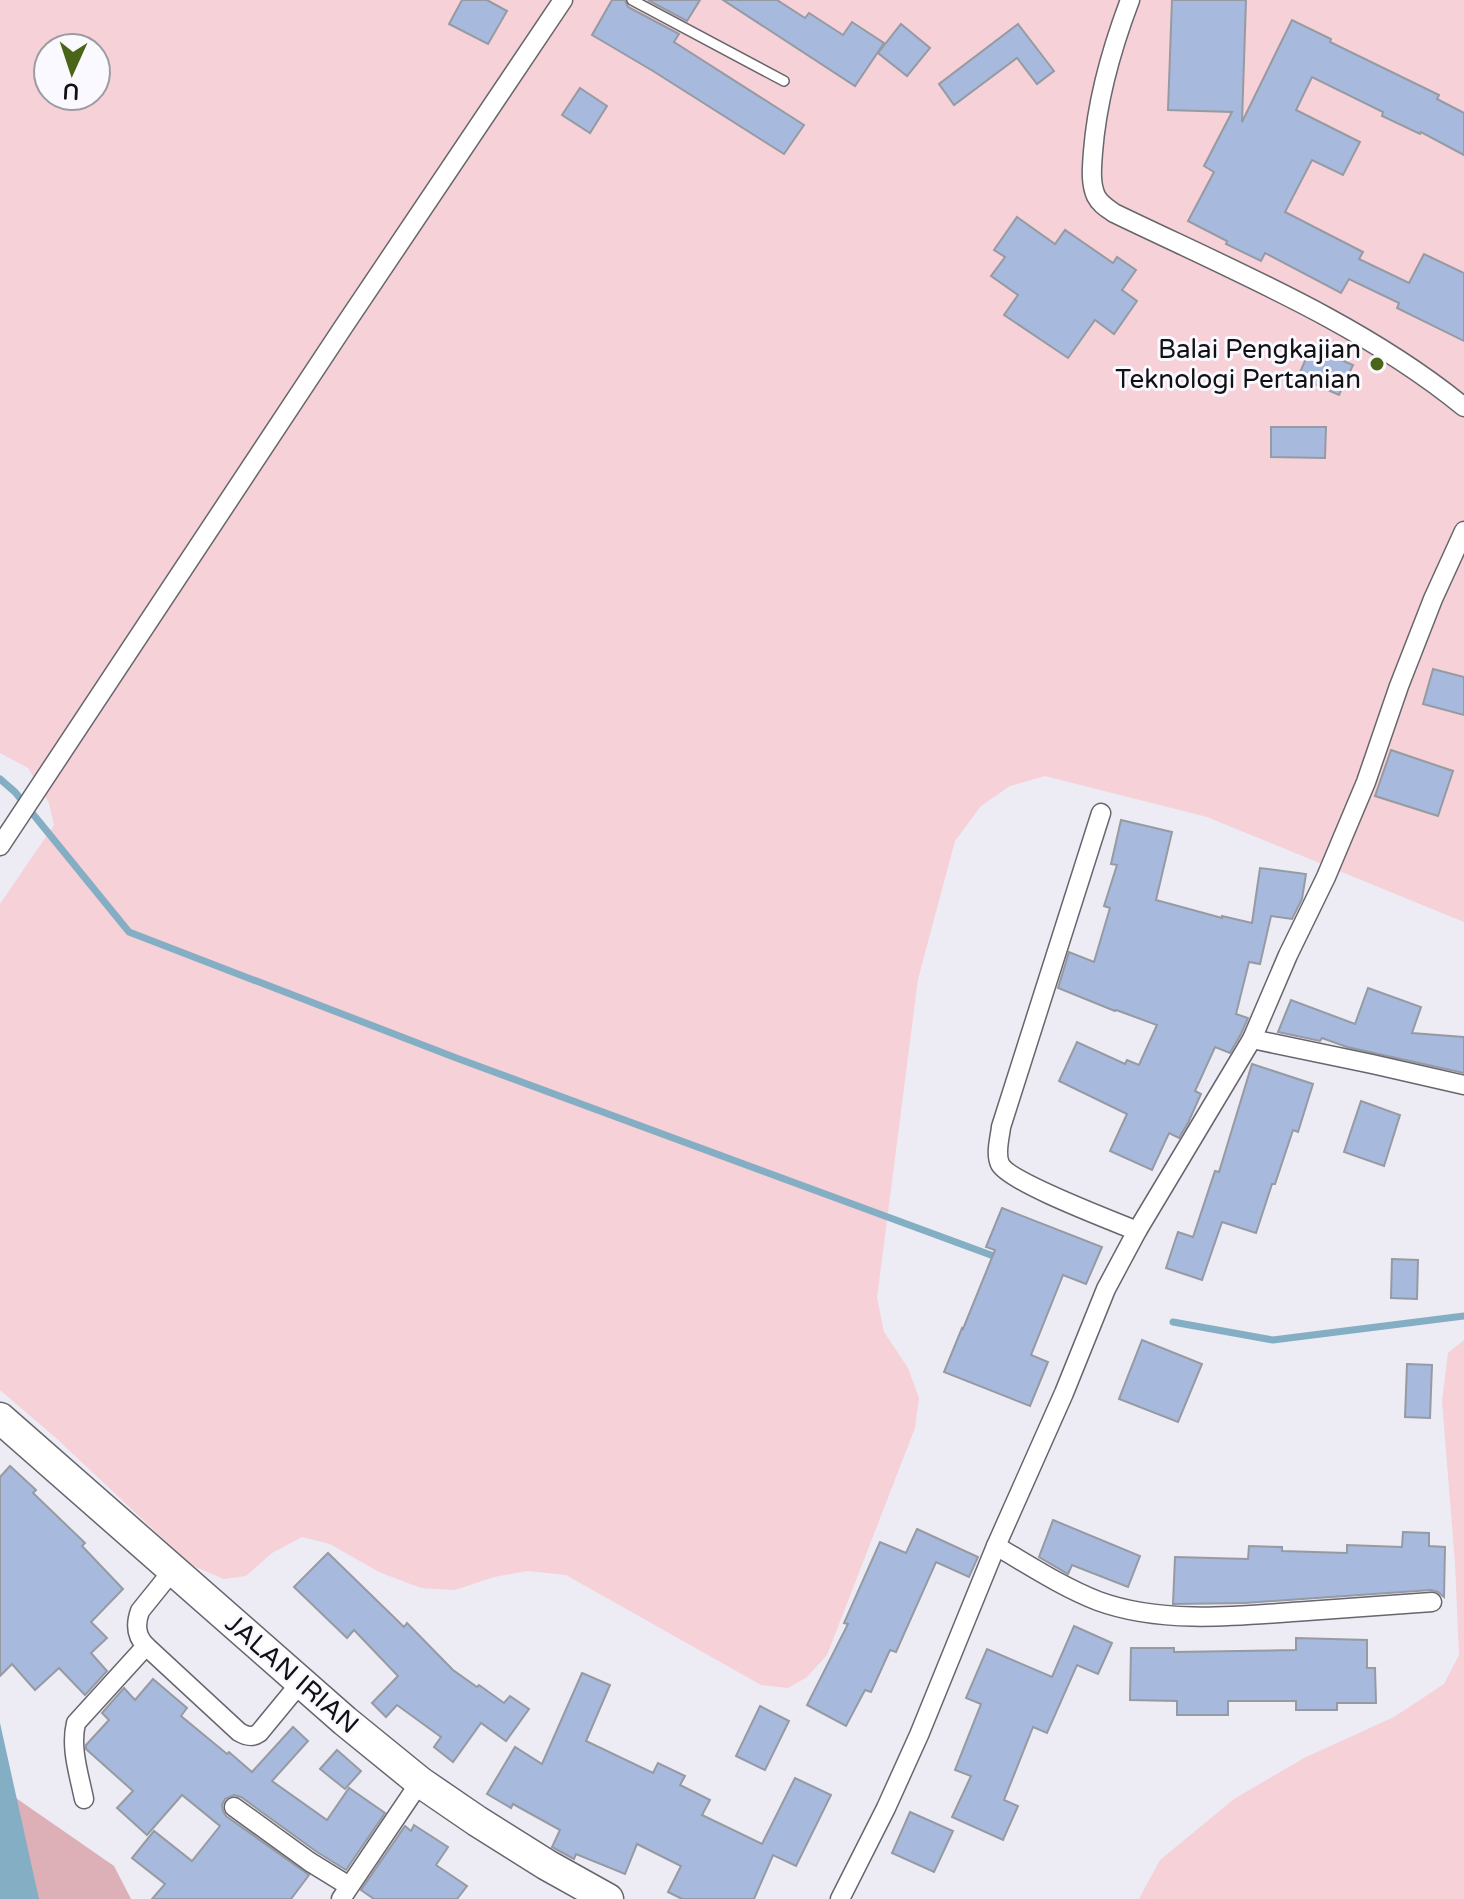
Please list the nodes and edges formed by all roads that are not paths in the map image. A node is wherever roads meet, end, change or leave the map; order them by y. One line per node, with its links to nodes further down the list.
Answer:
1 (563, 0): 8 (street)
2 (632, 0): 4 (lane)
3 (1130, 0): 5 (street)
4 (784, 81)
5 (1464, 407)
6 (1462, 540): 9 (street)
7 (1101, 813): 11 (street)
8 (0, 846)
9 (1252, 1039): 10 (street); 11 (street)
10 (1464, 1085)
11 (1137, 1231): 13 (street)
12 (0, 1418): 14 (main road, JALAN IRIAN)
13 (996, 1546): 15 (street); 23 (street)
14 (173, 1570): 16 (street); 17 (main road, JALAN IRIAN)
15 (1432, 1602)
16 (146, 1646): 17 (street); 19 (street)
17 (301, 1682): 18 (main road, JALAN IRIAN)
18 (420, 1782): 21 (street); 22 (main road, JALAN IRIAN)
19 (84, 1799)
20 (234, 1807): 21 (street)
21 (345, 1892)
22 (608, 1899)
23 (840, 1899)

